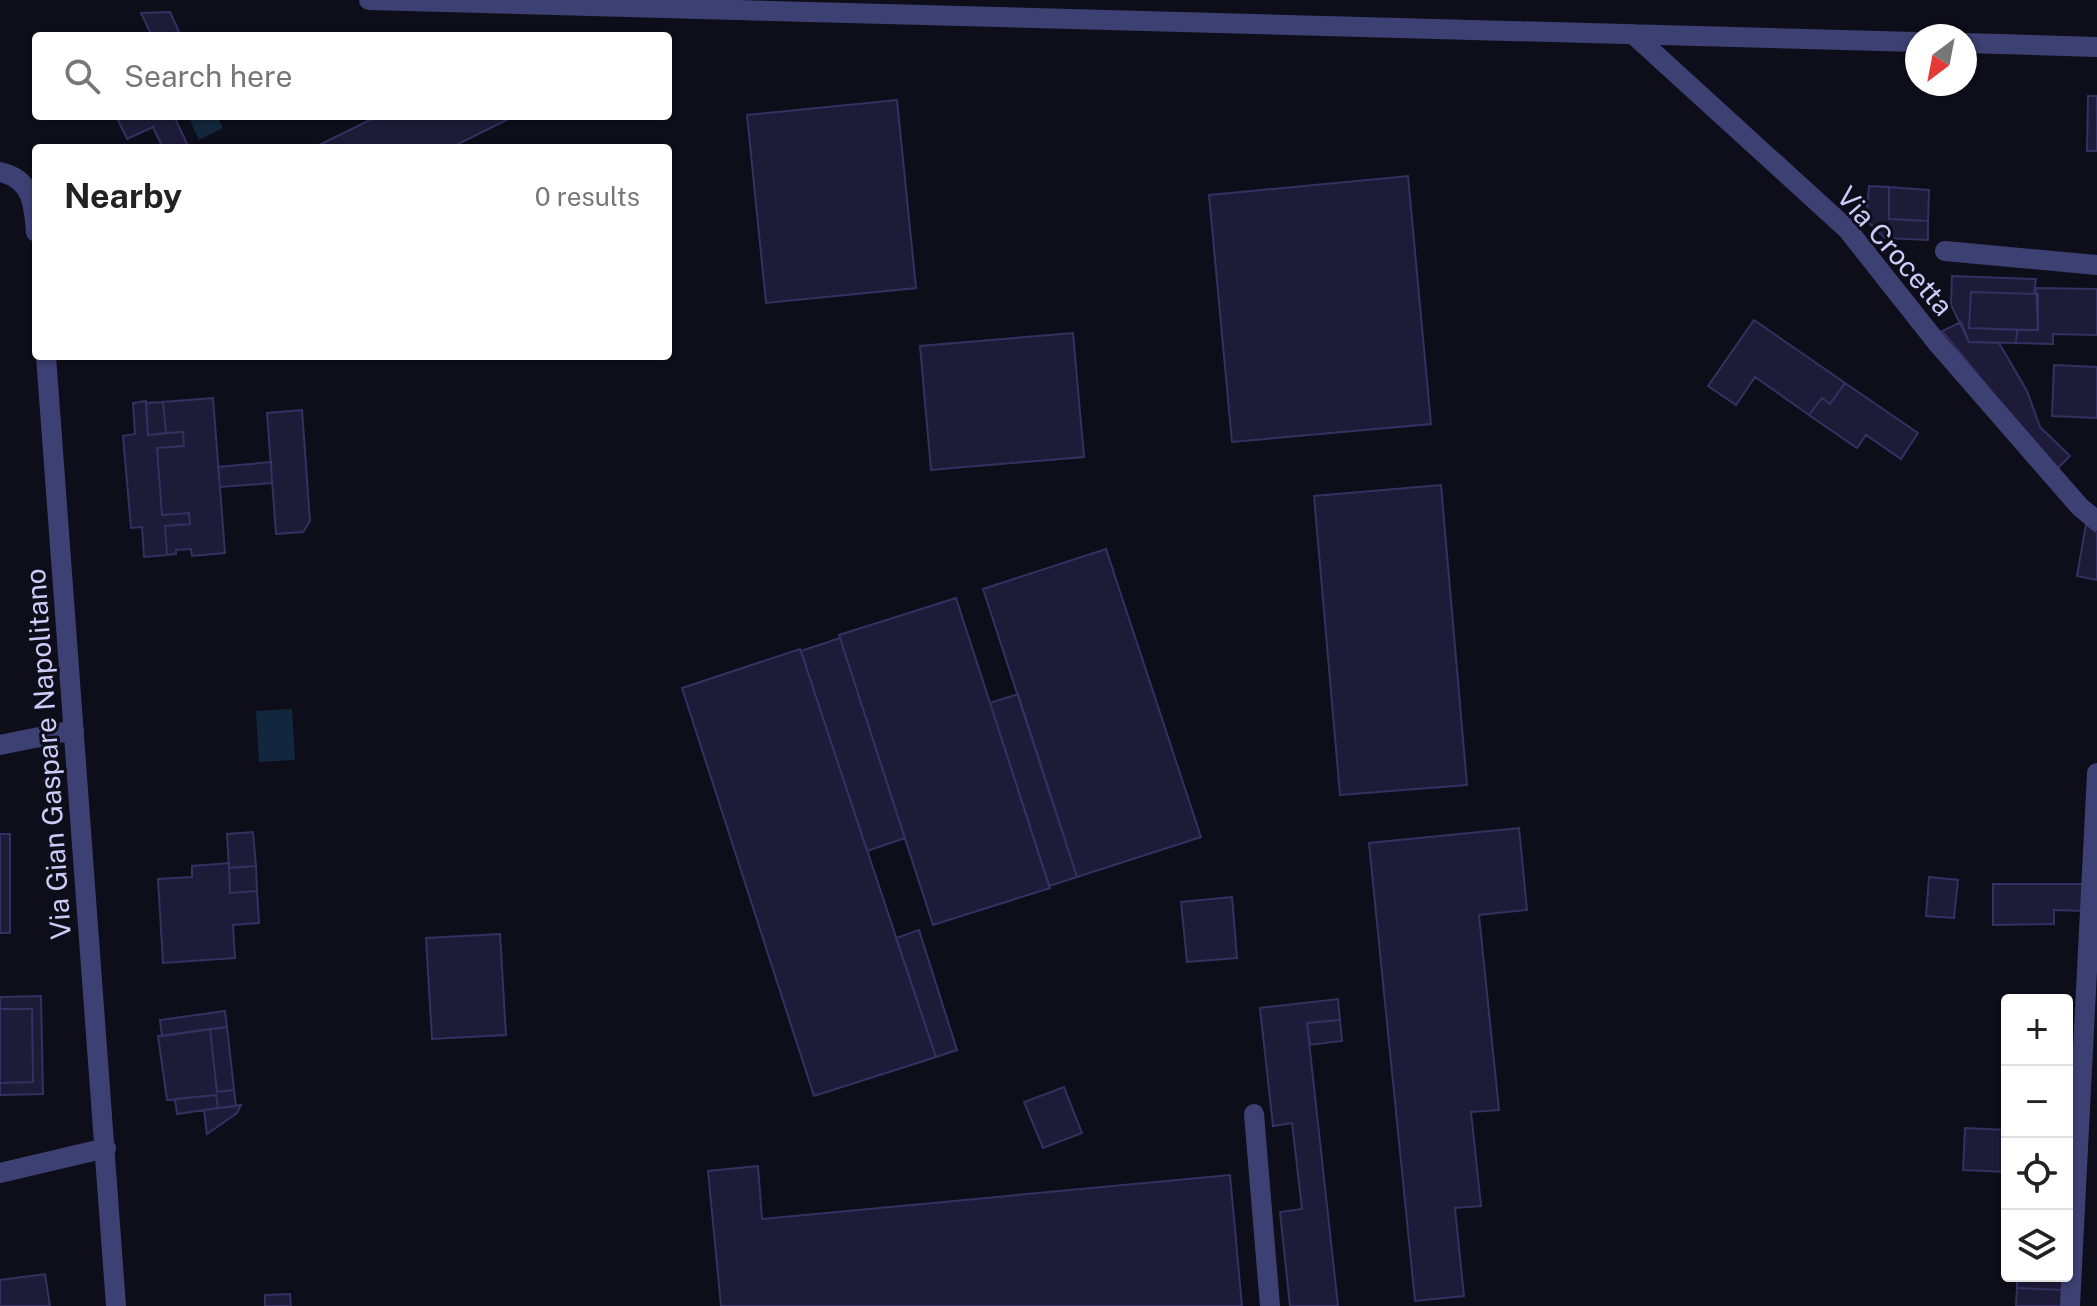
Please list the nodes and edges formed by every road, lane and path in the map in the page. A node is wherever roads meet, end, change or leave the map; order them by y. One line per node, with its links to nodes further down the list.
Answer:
1 (369, 0): 2 (street)
2 (1633, 34): 3 (street); 11 (street, Via Crocetta)
3 (1905, 42)
4 (1977, 43): 5 (street)
5 (2097, 47)
6 (6, 174): 7 (street)
7 (32, 208)
8 (1945, 251): 9 (street, Via Crocetta)
9 (2097, 265)
10 (46, 360): 12 (street, Via Gian Gaspare Napolitano)
11 (2097, 521)
12 (74, 730): 13 (street); 16 (street, Via Gian Gaspare Napolitano)
13 (0, 745)
14 (2097, 773): 20 (street)
15 (1254, 1114): 19 (street)
16 (106, 1148): 17 (street); 18 (street, Via Gian Gaspare Napolitano)
17 (0, 1173)
18 (116, 1306)
19 (1270, 1306)
20 (2070, 1306)

